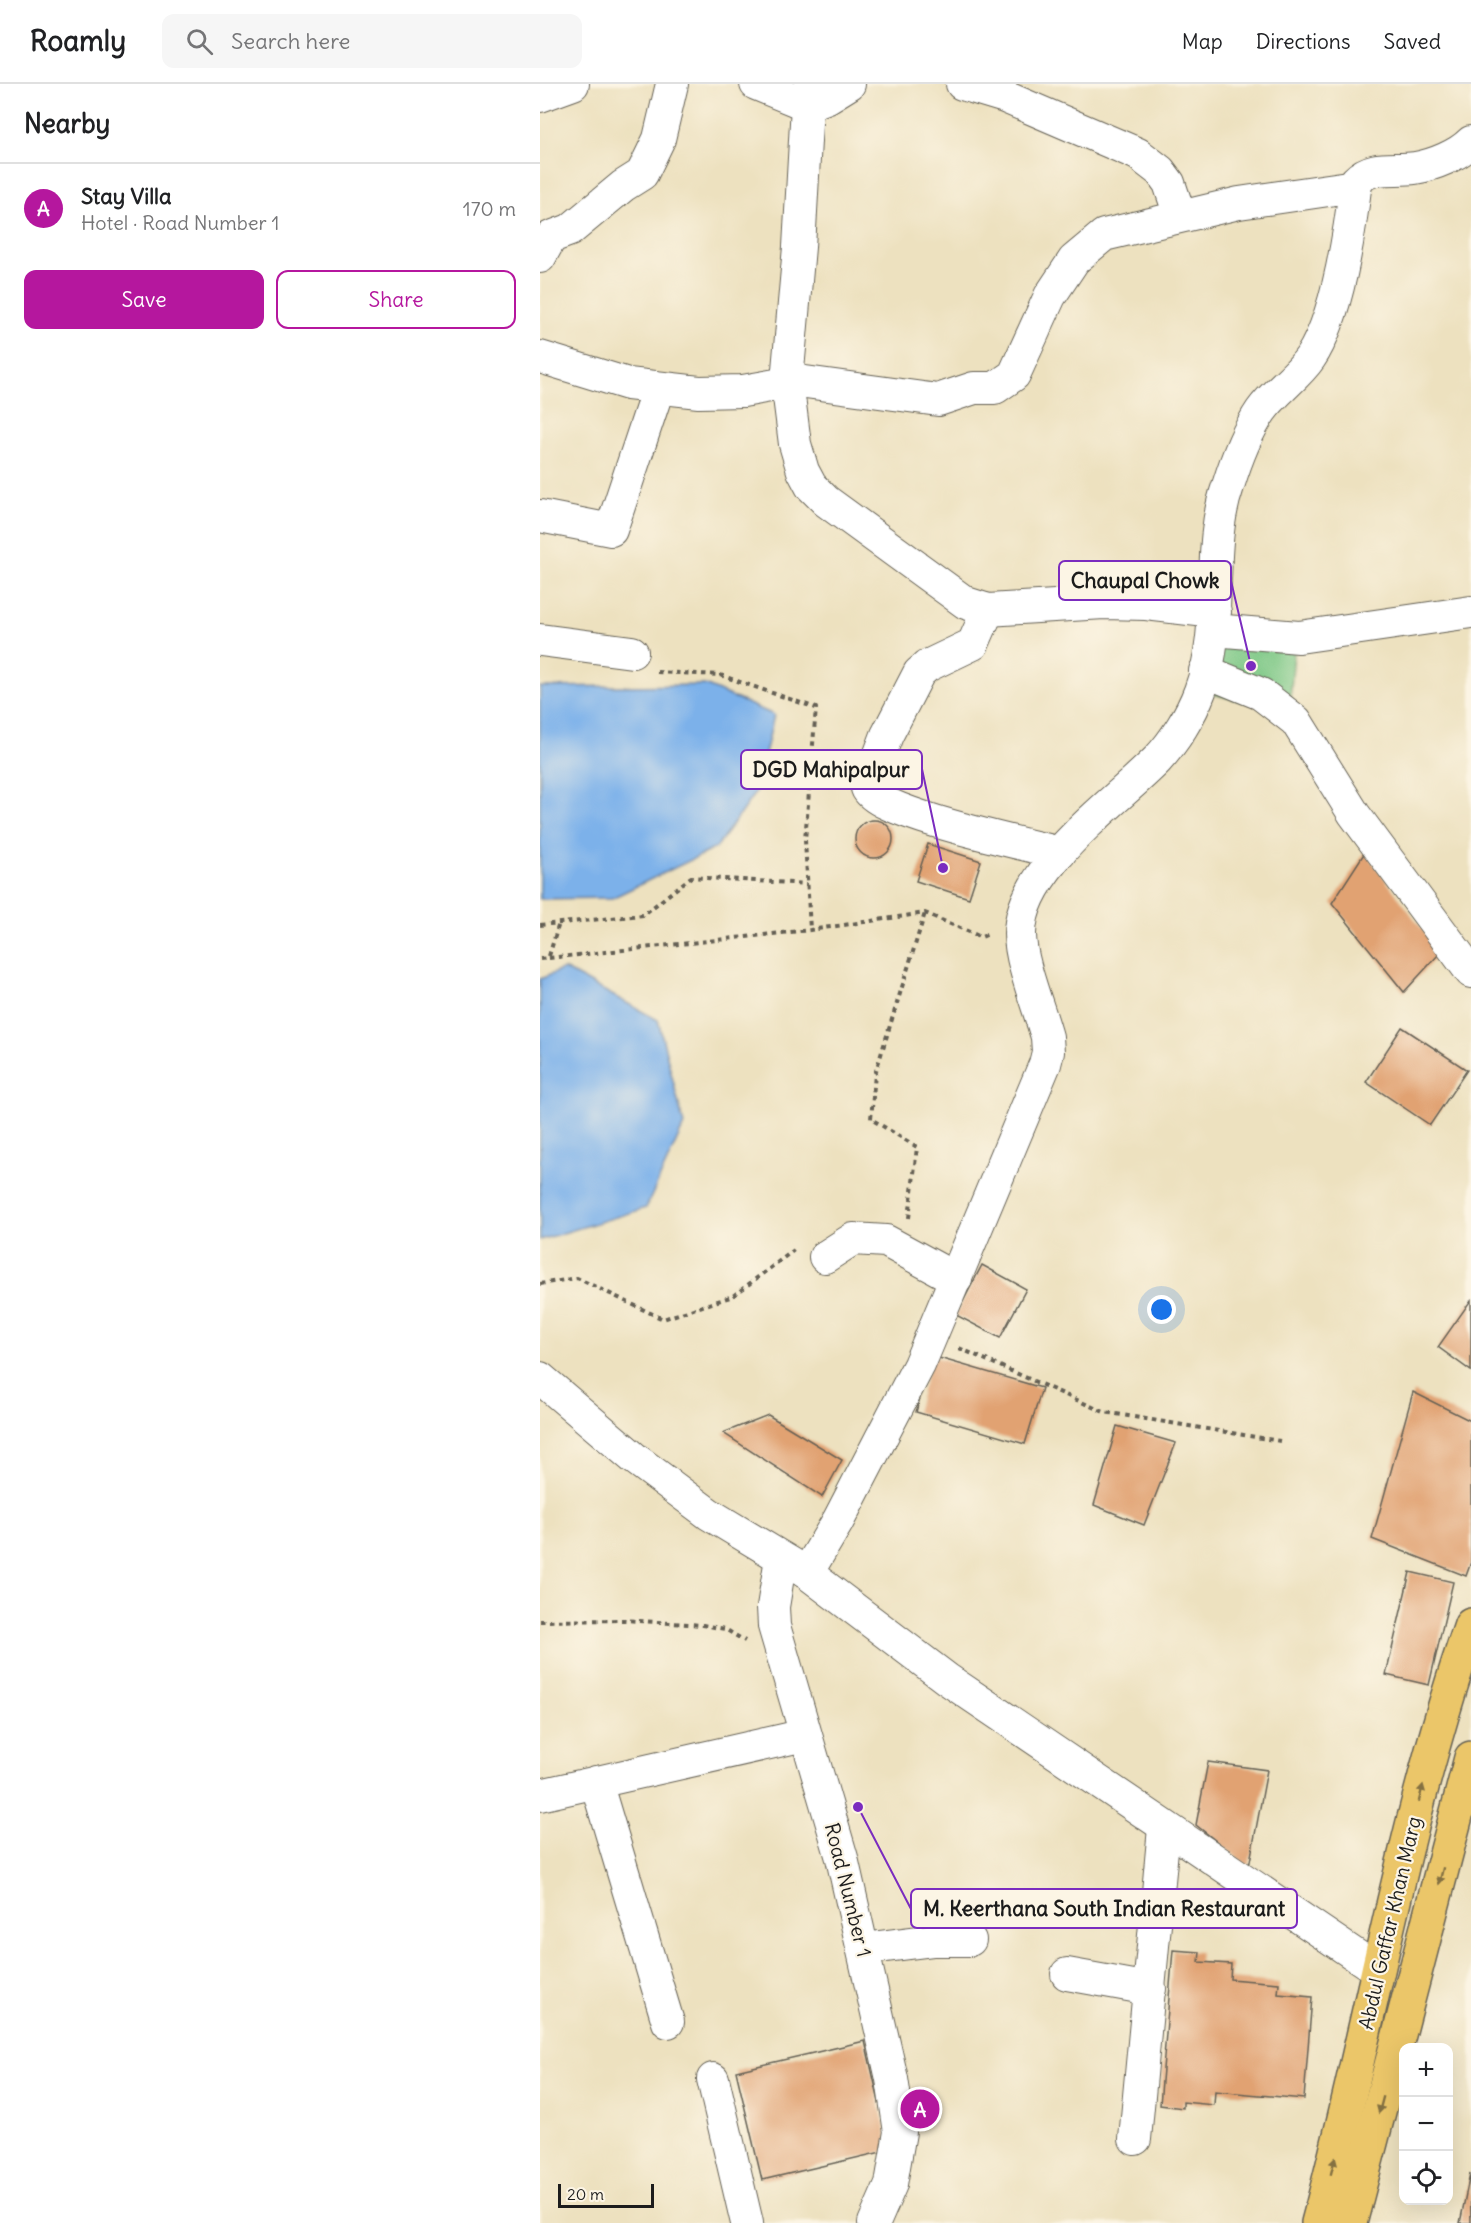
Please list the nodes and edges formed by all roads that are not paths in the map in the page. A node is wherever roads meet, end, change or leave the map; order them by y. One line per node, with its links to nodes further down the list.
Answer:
1 (573, 84): 7 (street)
2 (672, 84): 11 (street)
3 (756, 84): 6 (street)
4 (849, 84): 6 (street)
5 (962, 84): 10 (street)
6 (809, 94): 13 (street)
7 (540, 96)
8 (1471, 142): 9 (street)
9 (1356, 186): 10 (street); 18 (street)
10 (1180, 216): 13 (street)
11 (540, 256)
12 (540, 357): 14 (street)
13 (787, 381): 14 (street); 16 (street)
14 (658, 389): 15 (street)
15 (540, 516)
16 (988, 610): 18 (street); 22 (street)
17 (1471, 612): 18 (street)
18 (1214, 621): 21 (street)
19 (540, 640): 20 (street)
20 (640, 662)
21 (1205, 671): 22 (street); 23 (street)
22 (1060, 853): 25 (street, Road Number 1)
23 (1471, 972)
24 (814, 1250): 25 (street)
25 (956, 1279): 27 (street, Road Number 1)
26 (540, 1378): 27 (street)
27 (794, 1566): 29 (street, Road Number 1); 33 (street)
28 (1471, 1625): 36 (main road, Abdul Gaffar Khan Marg, one-way to 28)
29 (805, 1736): 31 (street); 35 (street, Road Number 1)
30 (1471, 1758): 45 (main road, Abdul Gaffar Khan Marg, one-way to 45)
31 (596, 1782): 32 (street); 39 (street)
32 (540, 1795)
33 (1164, 1828): 36 (street); 38 (street)
34 (970, 1940): 35 (street)
35 (863, 1949): 43 (street, Road Number 1)
36 (1376, 1969): 44 (main road, Abdul Gaffar Khan Marg, one-way to 36)
37 (1066, 1974): 38 (street)
38 (1150, 1989): 41 (street)
39 (668, 2022)
40 (713, 2079): 42 (street)
41 (1135, 2139)
42 (747, 2223)
43 (874, 2223)
44 (1318, 2223)
45 (1350, 2223)

